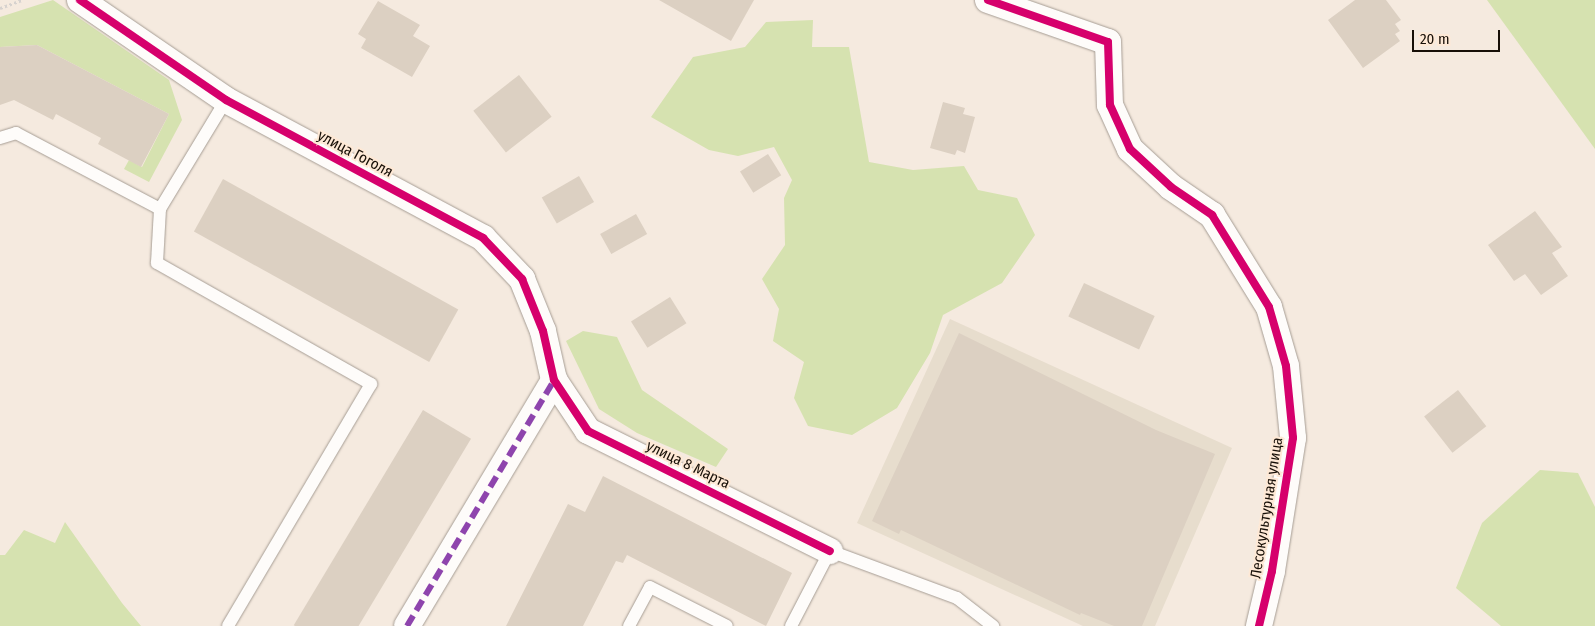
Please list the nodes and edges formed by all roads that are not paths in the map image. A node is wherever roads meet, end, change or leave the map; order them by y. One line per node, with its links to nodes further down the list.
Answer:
1 (80, 0): 3 (street, улица Гоголя)
2 (988, 0): 14 (street, Лесокультурная улица)
3 (226, 100): 5 (lane); 6 (street, улица Гоголя)
4 (0, 138): 5 (lane)
5 (160, 209): 8 (lane)
6 (554, 380): 7 (street, улица 8 Марта); 9 (street)
7 (830, 551): 12 (lane); 13 (lane)
8 (228, 626)
9 (407, 626)
10 (629, 626): 11 (lane)
11 (727, 626)
12 (791, 626)
13 (993, 626)
14 (1259, 626)

